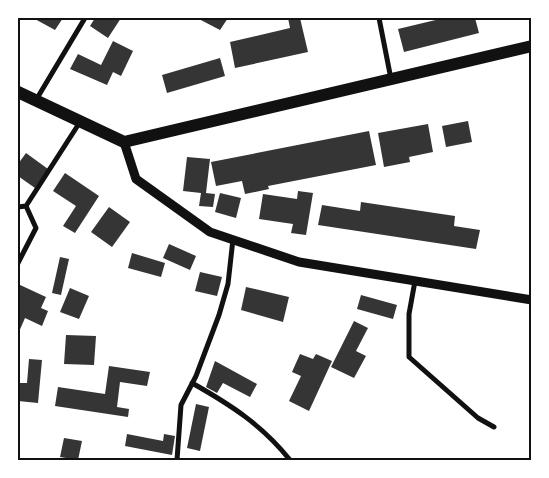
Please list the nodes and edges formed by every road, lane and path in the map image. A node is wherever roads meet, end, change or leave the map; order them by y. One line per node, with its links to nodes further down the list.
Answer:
1 (85, 18): 6 (street)
2 (379, 18): 4 (street)
3 (532, 46): 4 (main road)
4 (391, 79): 8 (main road)
5 (18, 92): 6 (main road)
6 (36, 100): 7 (main road)
7 (81, 121): 8 (main road); 9 (street)
8 (124, 142): 11 (street)
9 (26, 206): 10 (street); 12 (street)
10 (18, 207)
11 (233, 240): 13 (street); 15 (street)
12 (18, 263)
13 (415, 280): 14 (street); 16 (street)
14 (532, 300)
15 (192, 383): 17 (street); 18 (street)
16 (494, 427)
17 (177, 460)
18 (290, 460)

